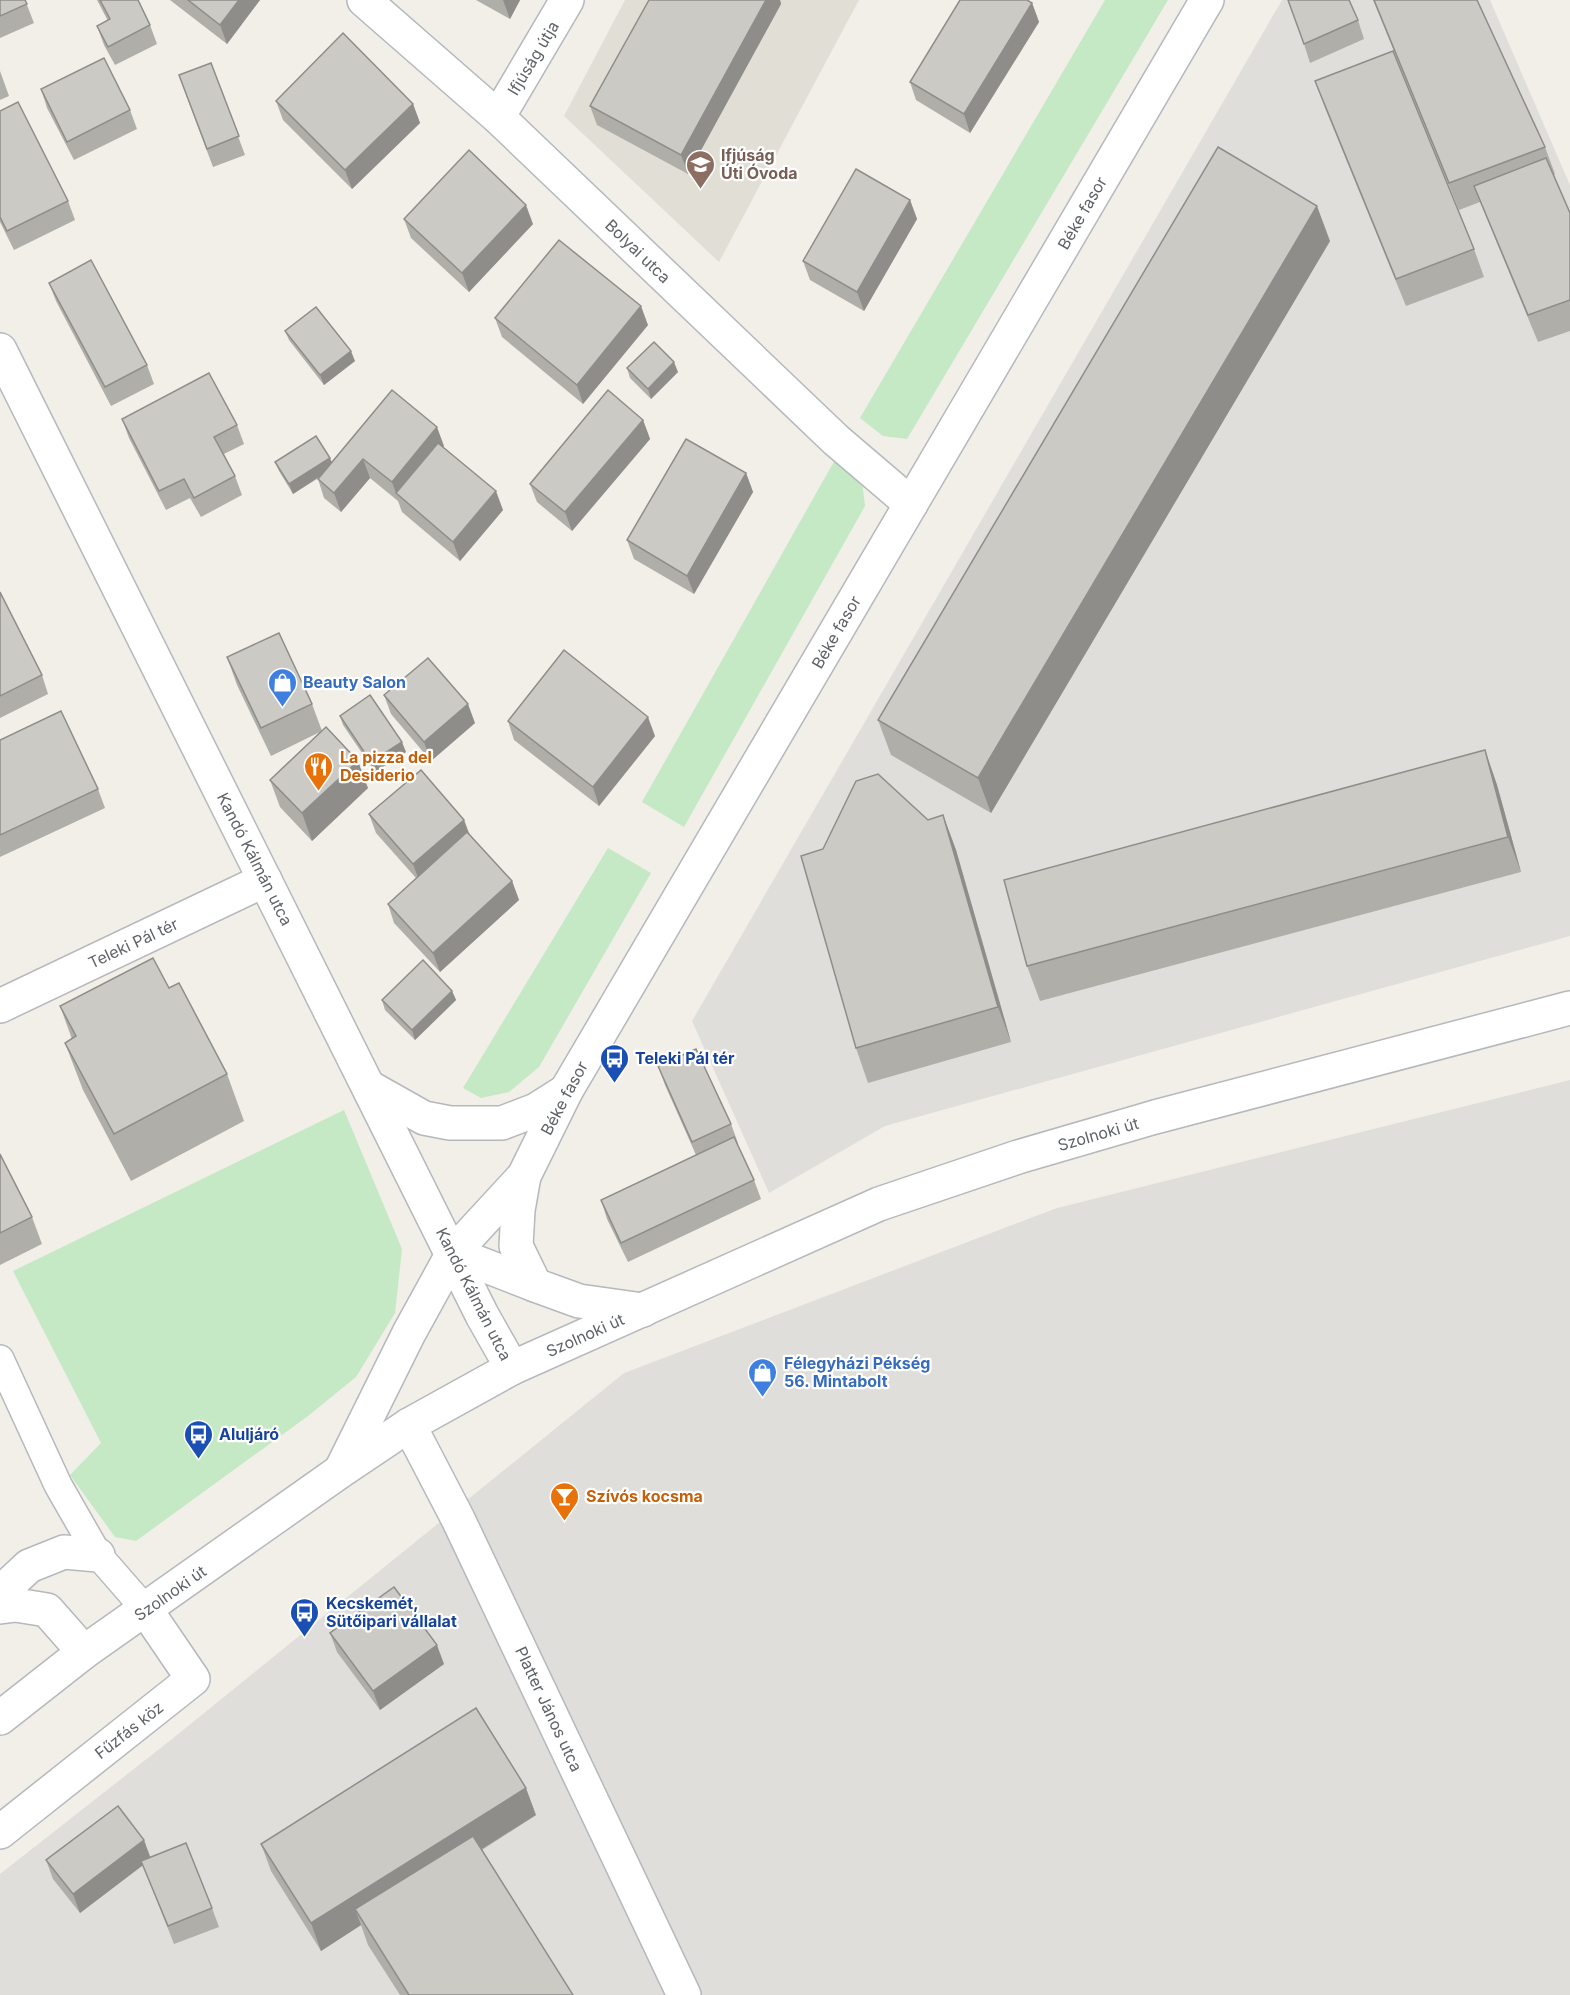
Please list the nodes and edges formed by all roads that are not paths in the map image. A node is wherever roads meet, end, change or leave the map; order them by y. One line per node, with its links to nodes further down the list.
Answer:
1 (364, 0): 4 (street, Bolyai utca)
2 (567, 0): 4 (street, Ifjúság útja)
3 (1207, 0): 6 (street, Béke fasor)
4 (498, 117): 6 (street, Bolyai utca)
5 (0, 350): 7 (street, Kandó Kálmán utca)
6 (911, 504): 11 (street, Béke fasor)
7 (265, 880): 8 (street, Teleki Pál tér); 10 (street, Kandó Kálmán utca)
8 (0, 1006)
9 (1570, 1008): 15 (street, Szolnoki út)
10 (369, 1087): 11 (street); 13 (street, Kandó Kálmán utca)
11 (566, 1091): 12 (street, Béke fasor)
12 (524, 1176): 13 (street, Béke fasor); 14 (street)
13 (453, 1254): 14 (street, Szolnoki út); 17 (street, Kandó Kálmán utca); 19 (street, Szolnoki út)
14 (535, 1285): 15 (street, Szolnoki út)
15 (643, 1310): 17 (street, Szolnoki út)
16 (0, 1359): 20 (lane)
17 (512, 1368): 18 (street, Szolnoki út)
18 (409, 1425): 19 (street, Szolnoki út); 27 (street, Platter János utca)
19 (342, 1470): 23 (street, Szolnoki út)
20 (98, 1555): 21 (street); 23 (lane)
21 (0, 1593)
22 (0, 1607): 24 (street)
23 (146, 1610): 24 (street, Szolnoki út); 26 (street, Fűzfás köz)
24 (84, 1652): 25 (street, Szolnoki út)
25 (0, 1718)
26 (0, 1832)
27 (684, 1995)

